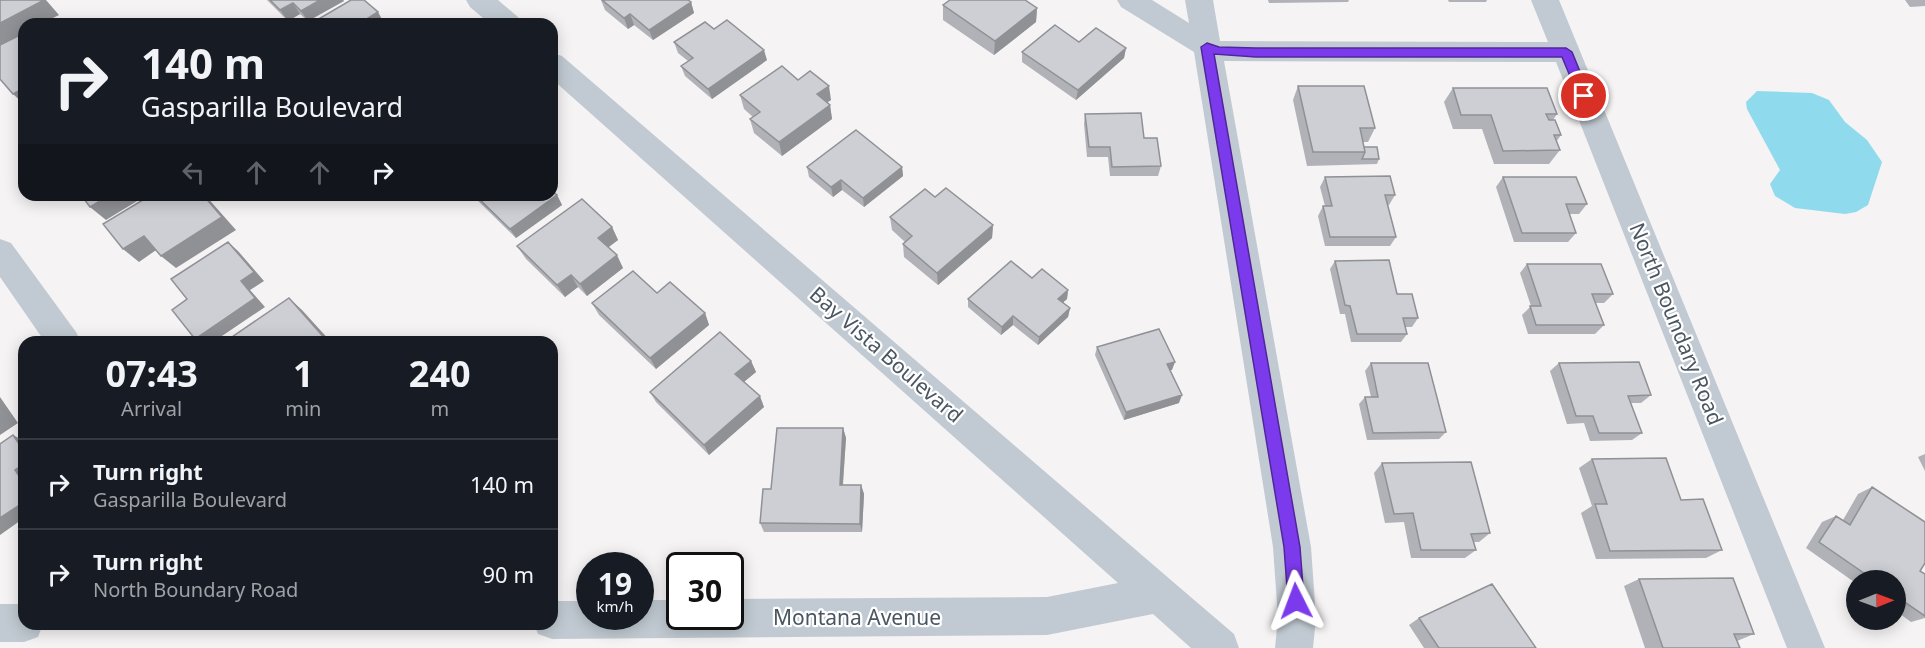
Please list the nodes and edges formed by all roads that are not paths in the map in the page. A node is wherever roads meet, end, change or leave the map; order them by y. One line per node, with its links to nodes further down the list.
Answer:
1 (480, 0): 5 (street)
2 (1131, 0): 6 (street)
3 (1199, 0): 6 (street)
4 (1545, 0): 7 (street, North Boundary Road)
5 (501, 18)
6 (1207, 47): 7 (street); 16 (street)
7 (1566, 52): 17 (street, North Boundary Road)
8 (558, 68): 11 (street, Bay Vista Boulevard)
9 (0, 252): 10 (street)
10 (60, 336)
11 (1159, 594): 12 (street, Montana Avenue); 15 (street, Bay Vista Boulevard)
12 (558, 620)
13 (0, 623): 14 (street)
14 (18, 623)
15 (1220, 648)
16 (1294, 648)
17 (1806, 648)

